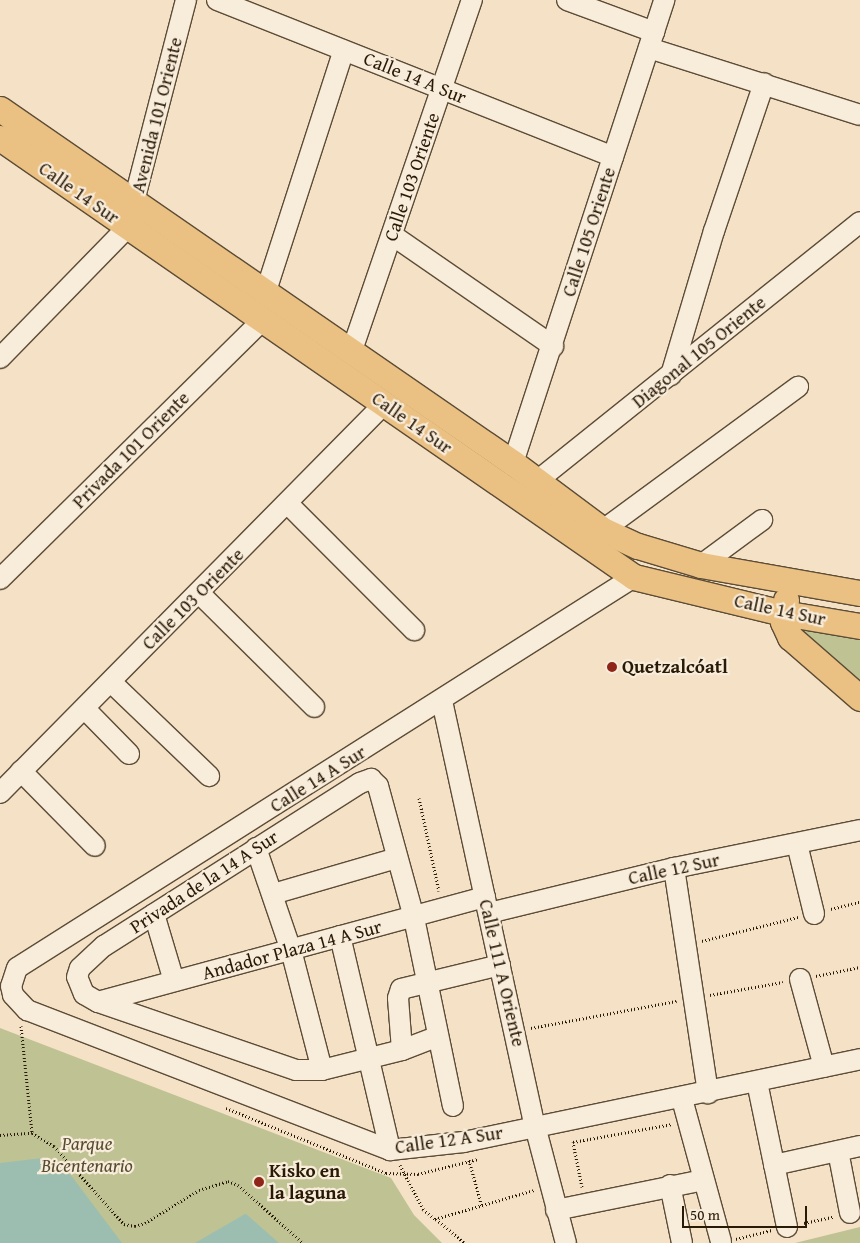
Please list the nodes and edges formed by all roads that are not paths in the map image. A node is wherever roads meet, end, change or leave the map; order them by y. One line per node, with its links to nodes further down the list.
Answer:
1 (186, 0): 14 (street, Avenida 101 Oriente)
2 (217, 0): 7 (street, Calle 14 A Sur)
3 (472, 0): 9 (street, Calle 103 Oriente)
4 (568, 0): 6 (street)
5 (664, 0): 6 (street, Calle 105 Oriente)
6 (651, 40): 8 (street); 13 (street, Calle 105 Oriente)
7 (344, 50): 9 (street, Calle 14 A Sur); 18 (street)
8 (764, 83): 11 (street); 23 (street)
9 (443, 89): 13 (street, Calle 14 A Sur); 17 (street, Calle 103 Oriente)
10 (0, 109): 14 (main road, Calle 14 Sur)
11 (860, 115)
12 (2, 141): 16 (main road, Calle 14 Sur)
13 (613, 156): 20 (street, Calle 105 Oriente)
14 (135, 201): 16 (street, Avenida 101 Oriente); 18 (main road, Calle 14 Sur)
15 (860, 222): 23 (street, Diagonal 105 Oriente)
16 (127, 228): 19 (main road, Calle 14 Sur); 22 (street, Avenida 101 Oriente)
17 (392, 235): 20 (street); 21 (street, Calle 103 Oriente)
18 (265, 294): 21 (main road, Calle 14 Sur)
19 (263, 320): 25 (main road, Calle 14 Sur); 33 (street, Privada 101 Oriente)
20 (553, 346): 26 (street, Calle 105 Oriente)
21 (351, 353): 26 (main road, Calle 14 Sur)
22 (0, 358)
23 (671, 375): 27 (street, Diagonal 105 Oriente)
24 (798, 387): 30 (street)
25 (384, 404): 28 (street, Calle 103 Oriente); 32 (main road, Calle 14 Sur)
26 (514, 464): 27 (main road, Calle 14 Sur)
27 (537, 481): 30 (main road, Calle 14 Sur)
28 (287, 504): 37 (street, Calle 103 Oriente); 41 (street)
29 (762, 520): 31 (street)
30 (603, 530): 31 (main road, Calle 14 Sur)
31 (701, 564): 34 (main road, Calle 14 Sur)
32 (634, 577): 39 (main road, Calle 14 Sur); 44 (street, Calle 14 A Sur)
33 (0, 579)
34 (791, 580): 36 (main road, Calle 14 Sur); 39 (main road)
35 (860, 585): 36 (street)
36 (828, 586): 38 (main road, Calle 14 Sur)
37 (199, 593): 42 (street, Calle 103 Oriente); 45 (street)
38 (860, 594)
39 (783, 613): 40 (main road, Calle 14 Sur); 43 (main road)
40 (860, 626)
41 (414, 630)
42 (111, 682): 46 (street, Calle 103 Oriente); 49 (street)
43 (860, 698)
44 (442, 701): 58 (street, Calle 111 A Oriente); 68 (street, Calle 14 A Sur)
45 (314, 707)
46 (85, 709): 47 (street); 48 (street, Calle 103 Oriente)
47 (129, 754)
48 (21, 772): 50 (street, Calle 103 Oriente); 53 (street)
49 (209, 776)
50 (0, 793)
51 (860, 830): 52 (street, Calle 12 Sur)
52 (797, 844): 56 (street, Calle 12 Sur); 60 (street)
53 (95, 846)
54 (256, 848): 55 (street, Privada de la 14 A Sur); 57 (street); 59 (street, Privada de la 14 A Sur)
55 (396, 858): 57 (street); 61 (street)
56 (674, 868): 58 (street, Calle 12 Sur); 77 (street)
57 (273, 894): 63 (street)
58 (487, 905): 61 (street, Andador Plaza 14 A Sur); 64 (street, Calle 111 A Oriente)
59 (154, 914): 66 (street); 69 (street, Privada de la 14 A Sur)
60 (814, 914)
61 (414, 918): 62 (street, Andador Plaza 14 A Sur); 67 (street)
62 (340, 936): 63 (street, Andador Plaza 14 A Sur); 72 (street)
63 (291, 950): 66 (street, Andador Plaza 14 A Sur); 75 (street)
64 (500, 965): 67 (street); 80 (street, Calle 111 A Oriente)
65 (800, 979): 74 (street)
66 (174, 981): 69 (street, Andador Plaza 14 A Sur)
67 (428, 981): 70 (street); 71 (street)
68 (14, 995): 82 (street, Calle 12 A Sur)
69 (98, 1002): 75 (street)
70 (436, 1037): 71 (street); 79 (street)
71 (402, 1050): 72 (street)
72 (369, 1059): 75 (street); 82 (street)
73 (860, 1059): 74 (street, Calle 12 A Sur)
74 (824, 1066): 76 (street, Calle 12 A Sur)
75 (322, 1070)
76 (757, 1082): 77 (street, Calle 12 A Sur); 84 (street)
77 (708, 1093): 78 (street, Calle 12 A Sur)
78 (682, 1099): 80 (street, Calle 12 A Sur); 85 (street)
79 (453, 1106)
80 (535, 1126): 82 (street, Calle 12 A Sur); 87 (street, Calle 111 A Oriente)
81 (860, 1146): 83 (street)
82 (390, 1150)
83 (838, 1151): 84 (street); 88 (street)
84 (774, 1165): 89 (street)
85 (703, 1180): 86 (street); 90 (street)
86 (670, 1185): 87 (street); 92 (street)
87 (556, 1210): 91 (street, Calle 111 A Oriente)
88 (850, 1213)
89 (787, 1227)
90 (721, 1242)
91 (566, 1243)
92 (682, 1243)

